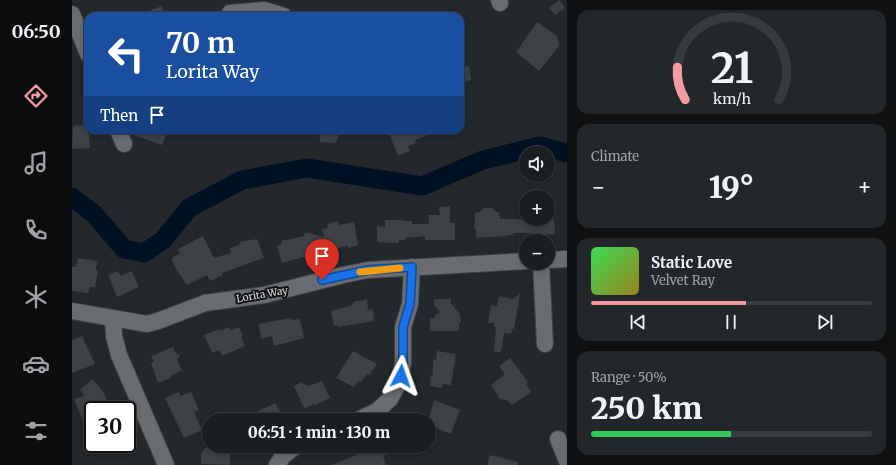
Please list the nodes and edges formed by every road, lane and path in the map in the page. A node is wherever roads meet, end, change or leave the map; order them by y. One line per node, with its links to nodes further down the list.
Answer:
1 (228, 10): 2 (street)
2 (271, 12)
3 (72, 14): 4 (street)
4 (84, 44)
5 (567, 259): 6 (street)
6 (555, 260)
7 (519, 261): 8 (street, Lorita Way)
8 (412, 267): 11 (street, Lorita Way); 13 (street)
9 (541, 270): 12 (street)
10 (72, 311): 11 (street, Lorita Way)
11 (113, 318): 17 (street)
12 (545, 344)
13 (373, 413)
14 (558, 440): 16 (street)
15 (287, 453): 18 (street)
16 (567, 461)
17 (166, 465)
18 (277, 465)

